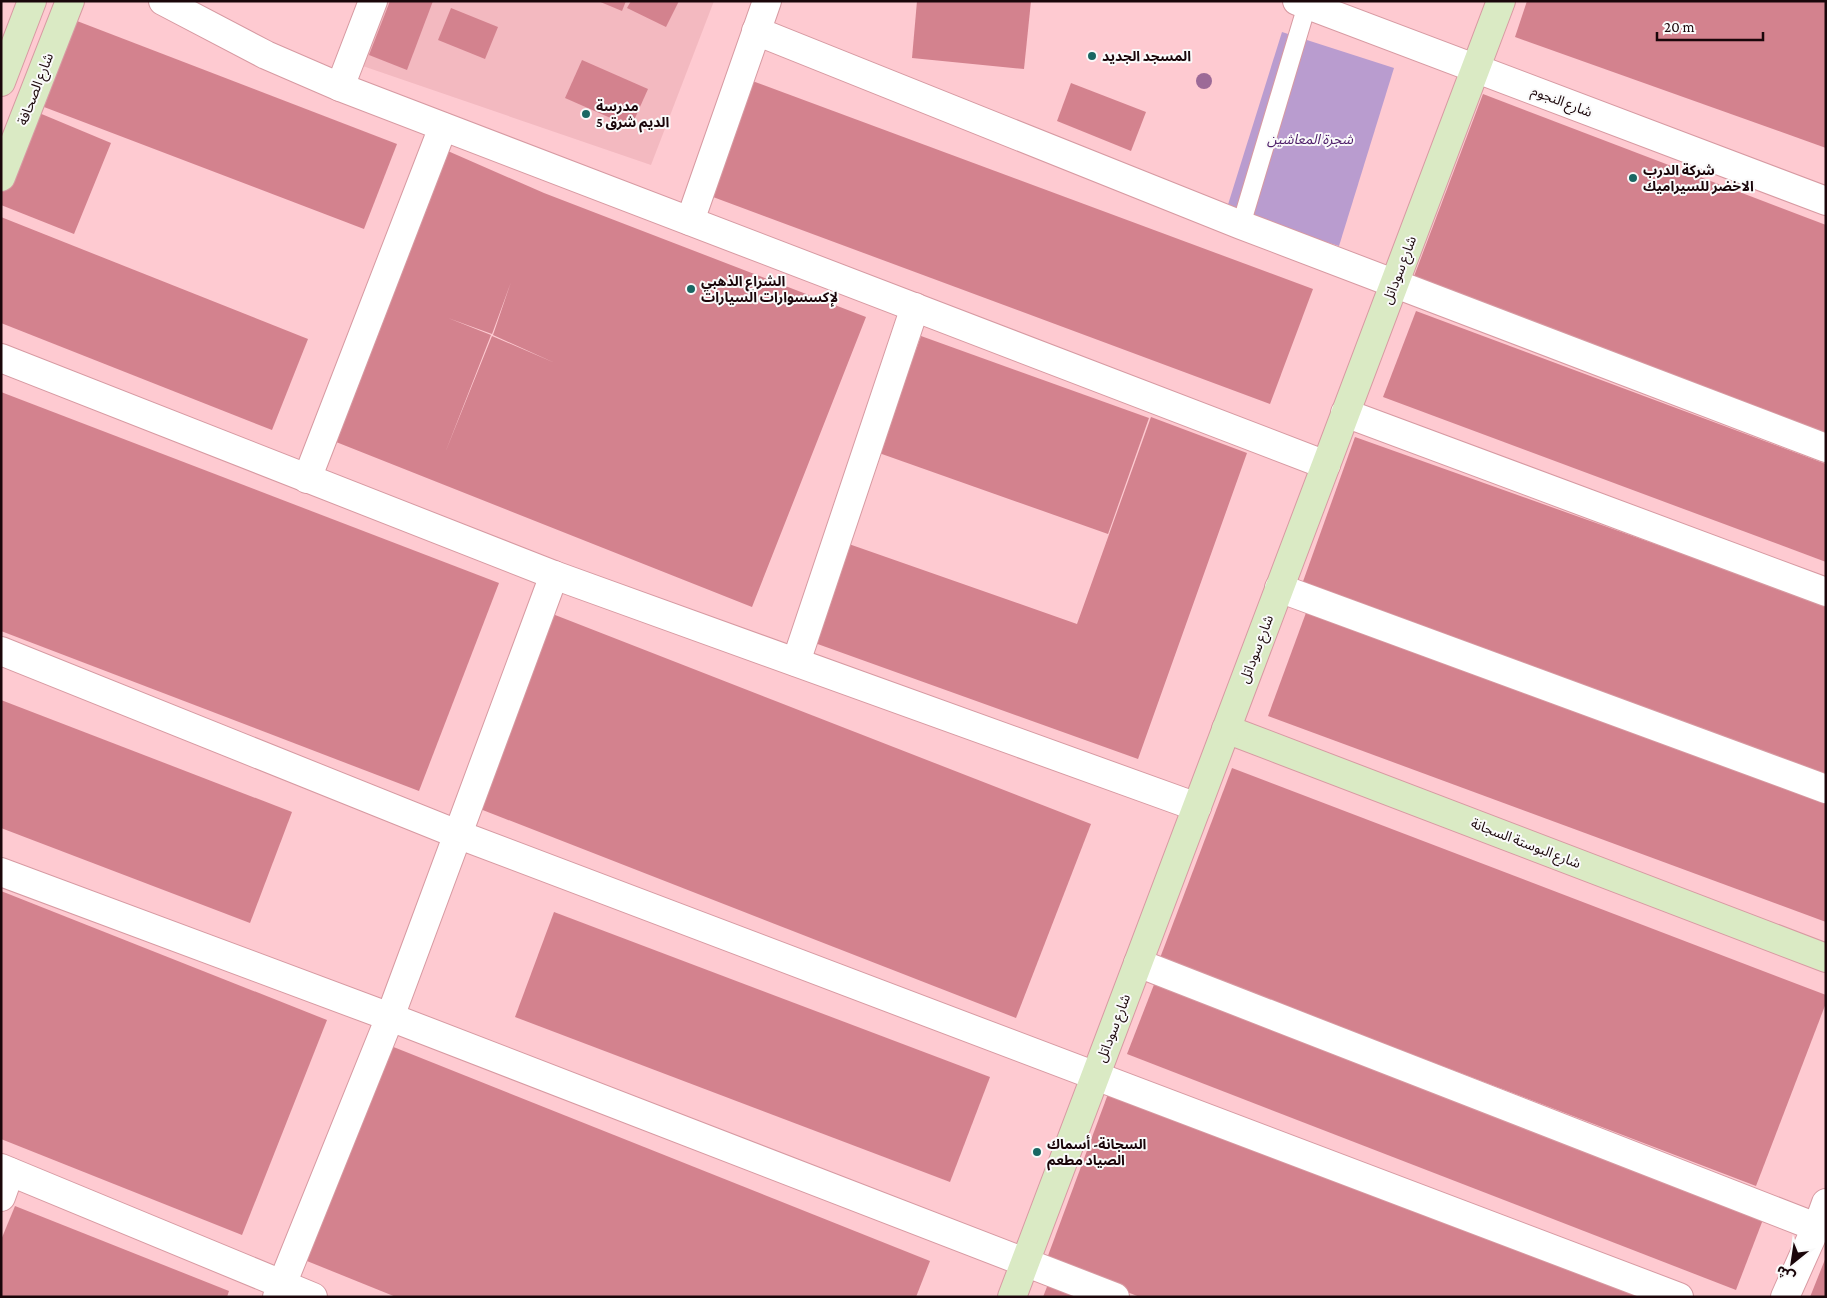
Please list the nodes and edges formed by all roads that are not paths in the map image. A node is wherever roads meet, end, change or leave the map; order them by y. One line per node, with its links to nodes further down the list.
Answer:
1 (32, 1): 10 (street)
2 (70, 1): 13 (street, شارع الصحافة)
3 (163, 1): 11 (street)
4 (373, 1): 11 (street)
5 (767, 1): 8 (street)
6 (1501, 1): 9 (street, شارع سوداتل)
7 (1302, 3): 9 (street, شارع النجوم); 16 (lane)
8 (756, 31): 15 (street); 16 (street)
9 (1476, 68): 14 (street, شارع النجوم); 17 (street, شارع سوداتل)
10 (1, 82)
11 (340, 87): 12 (street)
12 (443, 127): 15 (street); 23 (street)
13 (1, 177)
14 (1826, 201)
15 (690, 221): 18 (street)
16 (1241, 225): 17 (street)
17 (1394, 284): 20 (street, شارع سوداتل); 21 (street)
18 (915, 307): 22 (street); 28 (street)
19 (1, 358): 23 (street)
20 (1345, 413): 22 (street, شارع سوداتل); 26 (street)
21 (1826, 448)
22 (1326, 465): 25 (street, شارع سوداتل)
23 (307, 479): 24 (street)
24 (554, 574): 28 (street); 32 (street)
25 (1279, 588): 29 (street, شارع سوداتل); 30 (street)
26 (1826, 592)
27 (1, 651): 32 (street)
28 (796, 662): 31 (street)
29 (1226, 729): 31 (street, شارع سوداتل); 34 (street, شارع البوستة السجانة)
30 (1826, 789)
31 (1197, 807): 35 (street, شارع سوداتل)
32 (458, 834): 36 (street); 37 (street)
33 (1, 872): 36 (street)
34 (1826, 958)
35 (1138, 963): 37 (street, شارع سوداتل); 39 (street)
36 (390, 1017): 40 (street); 41 (street)
37 (1095, 1076): 40 (street, شارع سوداتل); 45 (street)
38 (4, 1179): 41 (street)
39 (1823, 1215): 46 (street)
40 (1025, 1262): 43 (street, شارع سوداتل); 44 (street)
41 (279, 1291): 42 (street)
42 (314, 1297)
43 (1012, 1297)
44 (1115, 1297)
45 (1679, 1297)
46 (1784, 1297)

